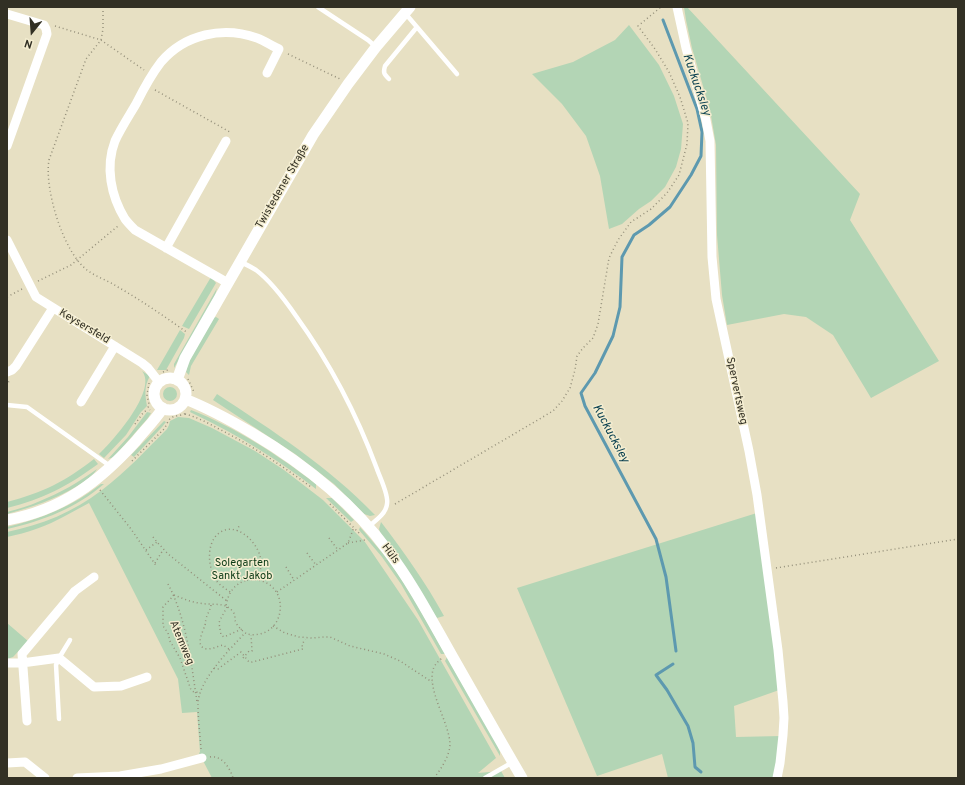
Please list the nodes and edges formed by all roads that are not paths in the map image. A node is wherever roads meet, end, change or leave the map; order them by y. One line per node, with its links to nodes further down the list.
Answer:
1 (318, 7): 6 (lane)
2 (677, 7): 45 (street, Spervertsweg)
3 (408, 10): 5 (lane); 6 (street, Twistedener Straße)
4 (7, 14): 11 (street)
5 (417, 27): 8 (lane); 9 (lane)
6 (376, 47): 14 (street, Twistedener Straße)
7 (267, 72): 13 (street)
8 (457, 74)
9 (389, 80)
10 (226, 141): 13 (street)
11 (7, 146)
12 (8, 244): 16 (street, Keysersfeld)
13 (166, 248): 15 (street)
14 (240, 262): 15 (street, Twistedener Straße); 27 (lane)
15 (228, 283): 20 (street, Twistedener Straße)
16 (52, 308): 17 (street, Keysersfeld); 18 (street, Keysersfeld)
17 (115, 346): 19 (street, Keysersfeld); 22 (street, Keysersfeld)
18 (7, 372)
19 (156, 379): 20 (street); 24 (street)
20 (177, 380): 21 (street)
21 (185, 399): 24 (street); 27 (street, Hüls)
22 (81, 402)
23 (7, 405): 25 (lane)
24 (160, 412): 25 (street)
25 (111, 467): 26 (street)
26 (7, 520)
27 (368, 527): 37 (street, Hüls)
28 (94, 577): 32 (street)
29 (70, 640): 30 (lane)
30 (59, 658): 32 (street); 33 (street); 34 (lane)
31 (7, 663): 32 (street)
32 (22, 663): 35 (street)
33 (147, 677)
34 (59, 719)
35 (27, 721)
36 (202, 758): 39 (street)
37 (513, 762): 43 (lane); 44 (street, Hüls)
38 (7, 763): 41 (street)
39 (161, 773): 40 (street)
40 (120, 777): 42 (street)
41 (45, 778)
42 (77, 778)
43 (485, 778)
44 (522, 778)
45 (777, 778)

